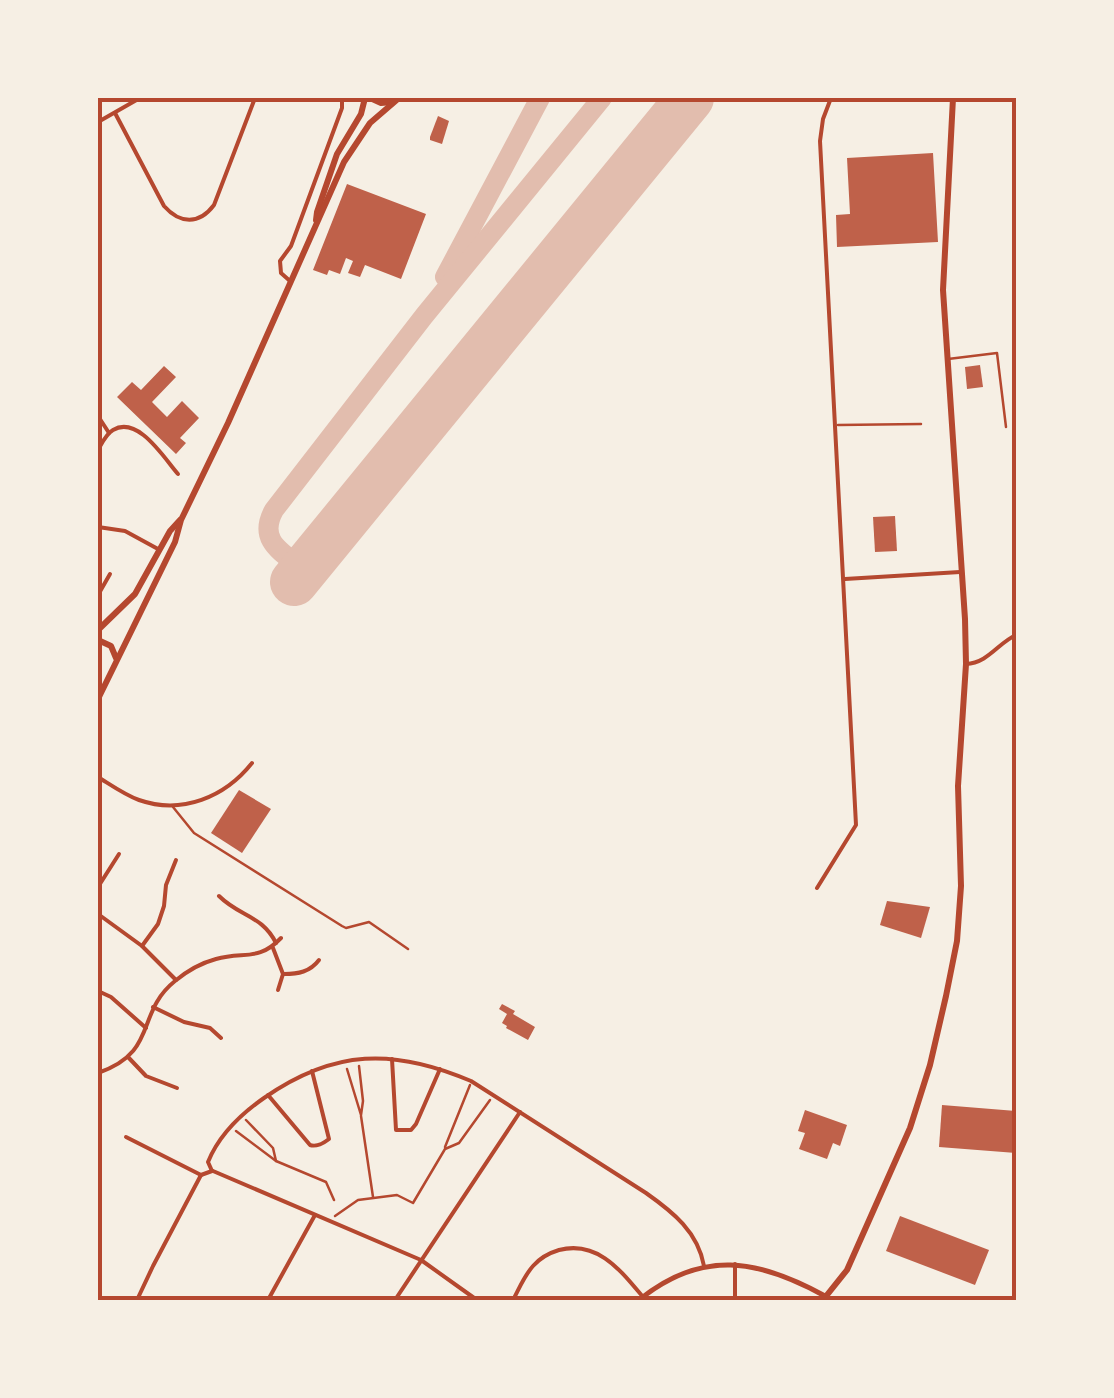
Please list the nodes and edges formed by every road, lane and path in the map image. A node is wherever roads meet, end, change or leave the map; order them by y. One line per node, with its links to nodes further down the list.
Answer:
1 (136, 98): 8 (street)
2 (255, 98): 8 (street)
3 (342, 98): 11 (street)
4 (368, 98): 7 (main road); 10 (main road)
5 (832, 98): 15 (street)
6 (953, 98): 12 (main road)
7 (396, 100): 10 (main road)
8 (115, 113): 9 (street)
9 (98, 122)
10 (316, 221): 11 (main road)
11 (290, 280): 20 (main road)
12 (946, 359): 16 (lane); 23 (main road)
13 (98, 416): 17 (street)
14 (921, 424): 15 (lane)
15 (836, 426): 25 (street)
16 (1006, 427)
17 (109, 434): 18 (street); 19 (street)
18 (98, 450)
19 (178, 474)
20 (181, 520): 22 (main road); 30 (main road)
21 (98, 527): 22 (street)
22 (160, 550): 27 (main road)
23 (962, 572): 25 (street); 31 (main road)
24 (110, 574): 26 (street)
25 (845, 579): 39 (street)
26 (98, 593)
27 (98, 630)
28 (1016, 635): 31 (street)
29 (98, 640): 30 (main road)
30 (116, 659): 32 (main road)
31 (966, 664): 80 (main road)
32 (98, 699)
33 (252, 763): 35 (street)
34 (98, 777): 35 (street)
35 (171, 806): 44 (lane)
36 (119, 854): 38 (street)
37 (176, 860): 43 (street)
38 (98, 886)
39 (817, 888)
40 (219, 896): 42 (street)
41 (98, 914): 43 (street)
42 (277, 942): 46 (street); 47 (street)
43 (142, 946): 47 (street)
44 (408, 949)
45 (320, 960): 46 (street)
46 (283, 974): 48 (street)
47 (176, 980): 50 (street)
48 (278, 990)
49 (98, 991): 51 (street)
50 (153, 1007): 51 (street); 52 (street)
51 (146, 1028): 53 (street)
52 (220, 1038)
53 (128, 1058): 59 (street); 61 (street)
54 (392, 1059): 56 (street); 57 (street); 57 (street)
55 (344, 1060): 56 (street); 58 (street); 65 (path)
56 (358, 1060): 65 (path)
57 (440, 1069): 60 (street)
58 (312, 1071): 62 (street); 62 (street)
59 (98, 1074)
60 (471, 1082): 63 (street); 69 (path)
61 (177, 1088)
62 (268, 1095): 66 (street)
63 (494, 1095): 64 (street); 69 (path)
64 (520, 1112): 77 (street); 79 (street)
65 (361, 1115): 73 (path)
66 (242, 1116): 67 (street); 70 (path)
67 (231, 1127): 70 (path); 71 (street)
68 (126, 1137): 72 (street)
69 (445, 1149): 73 (path)
70 (276, 1161): 74 (path)
71 (212, 1171): 72 (street); 75 (street)
72 (201, 1174): 82 (street)
73 (373, 1198): 76 (path)
74 (334, 1200)
75 (314, 1215): 76 (street); 83 (street)
76 (330, 1222): 77 (street)
77 (421, 1260): 84 (street); 85 (street)
78 (735, 1264): 79 (street); 80 (street); 87 (street)
79 (704, 1266): 81 (street)
80 (824, 1298)
81 (641, 1299): 86 (street)
82 (137, 1300)
83 (268, 1300)
84 (395, 1300)
85 (477, 1300)
86 (514, 1300)
87 (736, 1300)

